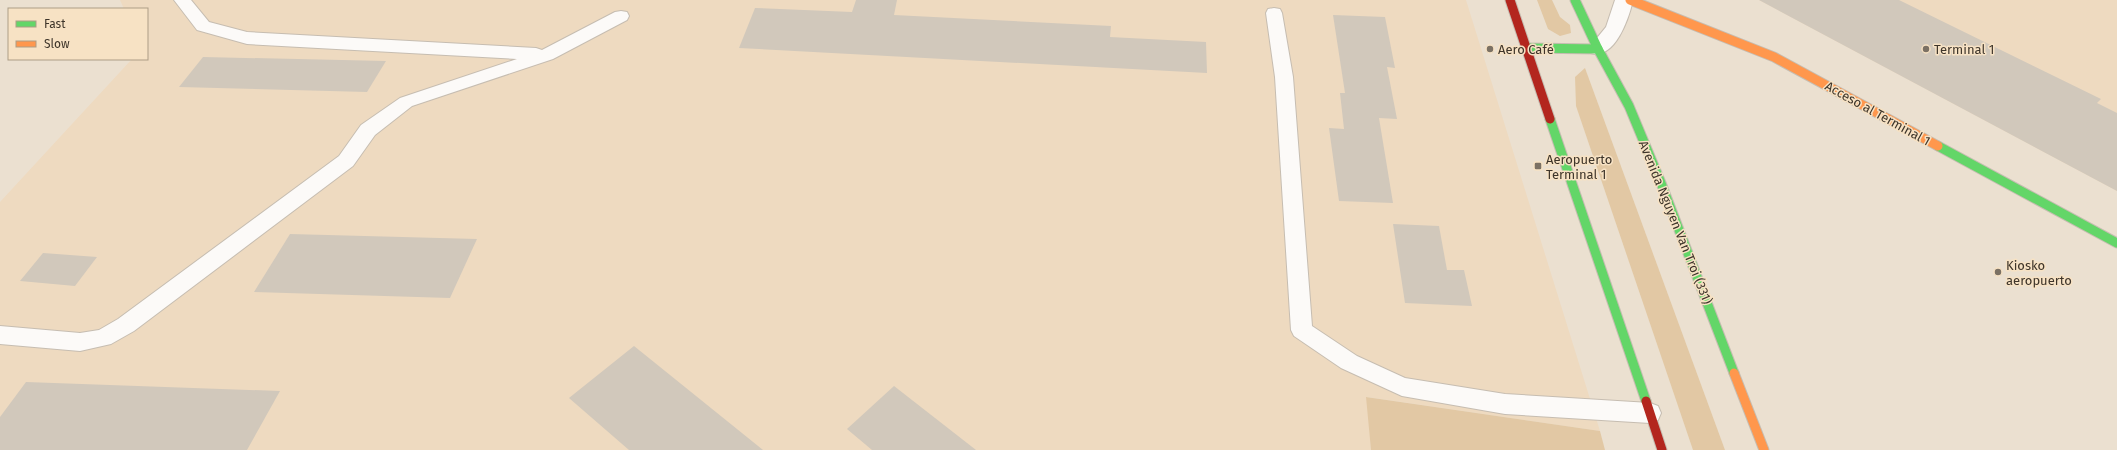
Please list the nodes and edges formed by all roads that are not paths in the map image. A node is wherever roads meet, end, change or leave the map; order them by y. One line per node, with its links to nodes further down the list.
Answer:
1 (182, 0): 10 (lane)
2 (1510, 0): 8 (main road)
3 (1575, 0): 9 (main road, Avenida Nguyen Van Troi (331))
4 (1624, 0): 9 (street)
5 (1630, 0): 11 (main road, Acceso al Terminal 1)
6 (1274, 13): 13 (lane)
7 (621, 16): 10 (lane)
8 (1527, 48): 9 (main road); 13 (main road)
9 (1598, 49): 15 (main road, Avenida Nguyen Van Troi (331))
10 (547, 55): 12 (lane)
11 (2117, 243)
12 (0, 335)
13 (1650, 413): 14 (main road)
14 (1662, 450)
15 (1764, 450)

